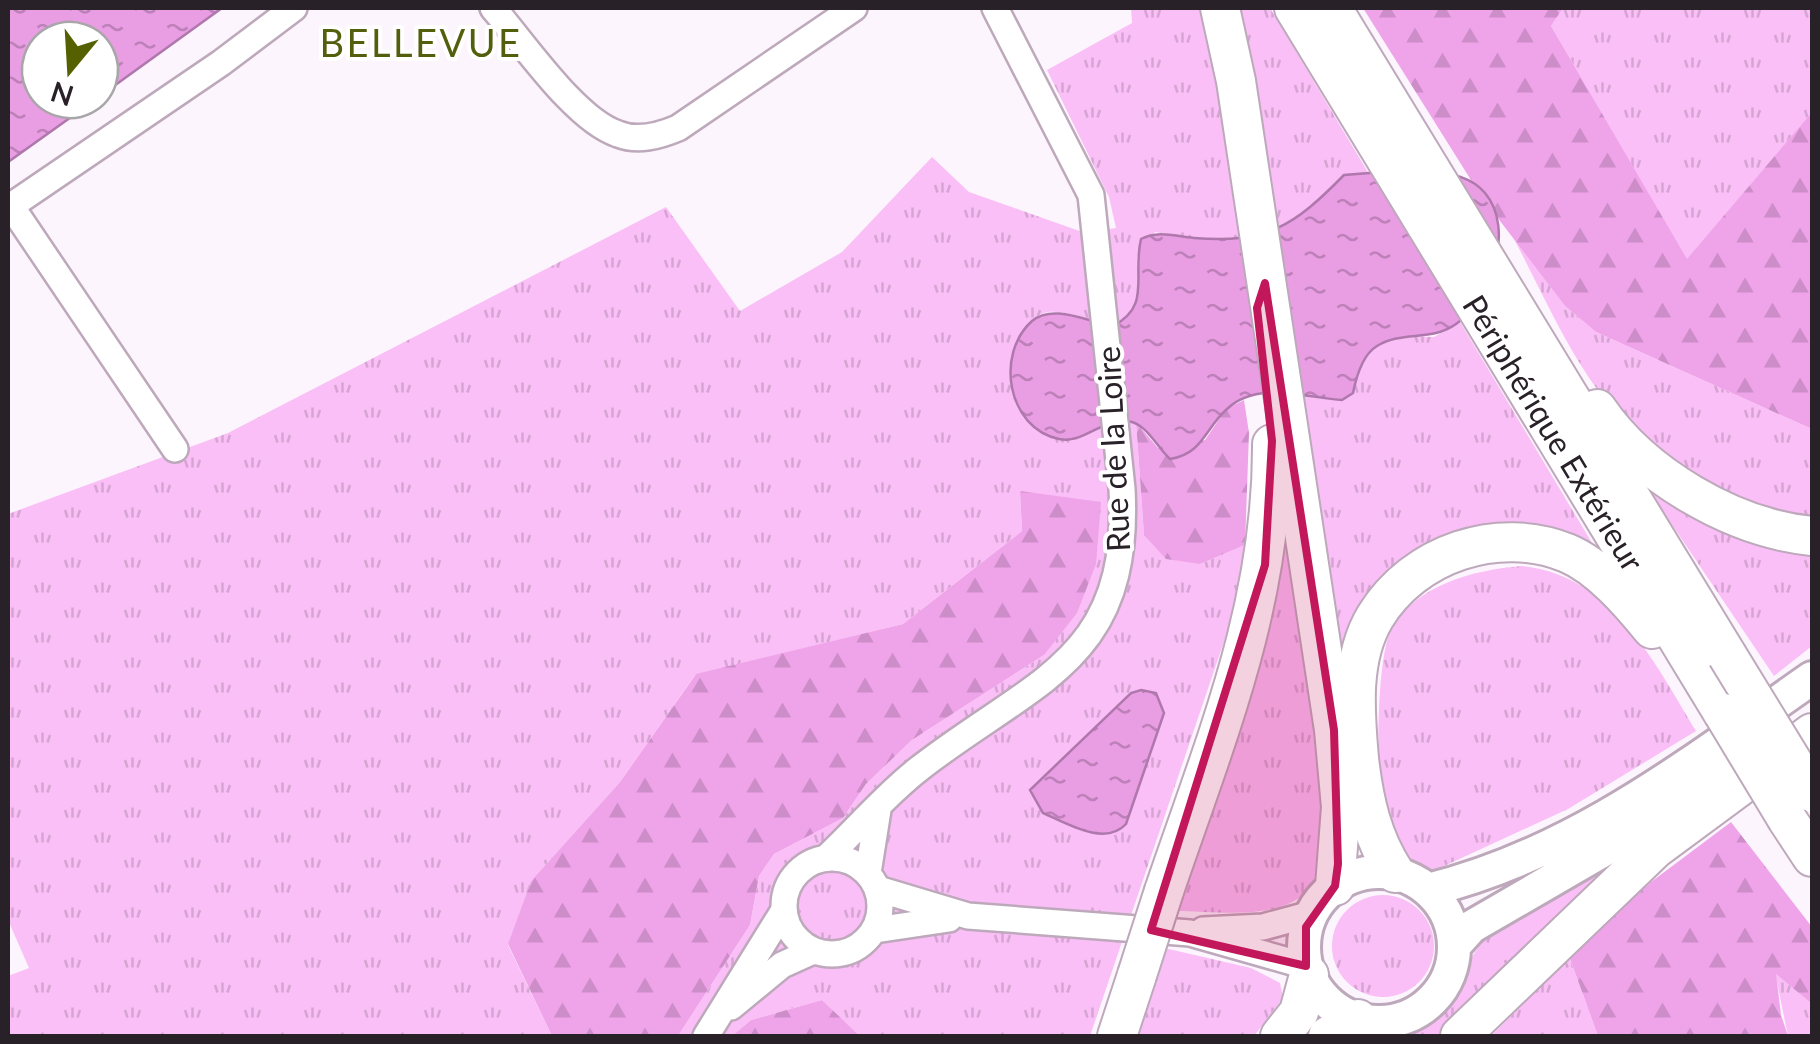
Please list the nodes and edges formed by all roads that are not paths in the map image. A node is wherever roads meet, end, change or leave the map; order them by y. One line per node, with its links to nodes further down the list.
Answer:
1 (294, 8): 8 (street)
2 (493, 8): 3 (street)
3 (854, 8)
4 (995, 8): 19 (street, Rue de la Loire)
5 (1220, 8): 10 (highway)
6 (1294, 8): 9 (highway, Périphérique Extérieur)
7 (1332, 8): 9 (highway)
8 (9, 207): 11 (street)
9 (1542, 383): 12 (highway); 13 (highway)
10 (1280, 425): 24 (highway); 35 (highway, bridge)
11 (175, 449)
12 (1812, 536)
13 (1715, 667): 16 (highway); 18 (highway, bridge)
14 (1812, 678): 23 (main road)
15 (1812, 703): 29 (main road)
16 (1723, 713): 18 (highway, bridge); 23 (highway)
17 (1812, 733): 37 (highway)
18 (1804, 802): 20 (highway)
19 (882, 805): 21 (street, Rue de la Loire); 22 (street)
20 (1812, 857)
21 (826, 858): 22 (street); 25 (street)
22 (873, 881): 26 (street); 27 (street)
23 (1412, 882): 24 (main road); 29 (main road)
24 (1323, 900): 28 (street); 31 (main road)
25 (784, 910): 30 (street); 32 (street)
26 (968, 916): 27 (street); 28 (street)
27 (875, 930): 30 (street)
28 (1190, 933): 31 (street)
29 (1454, 946): 33 (main road)
30 (813, 951): 32 (street)
31 (1308, 971): 33 (main road); 36 (highway)
32 (722, 1015): 34 (street)
33 (1343, 1028)
34 (706, 1036)
35 (1117, 1036)
36 (1280, 1036)
37 (1460, 1036)

